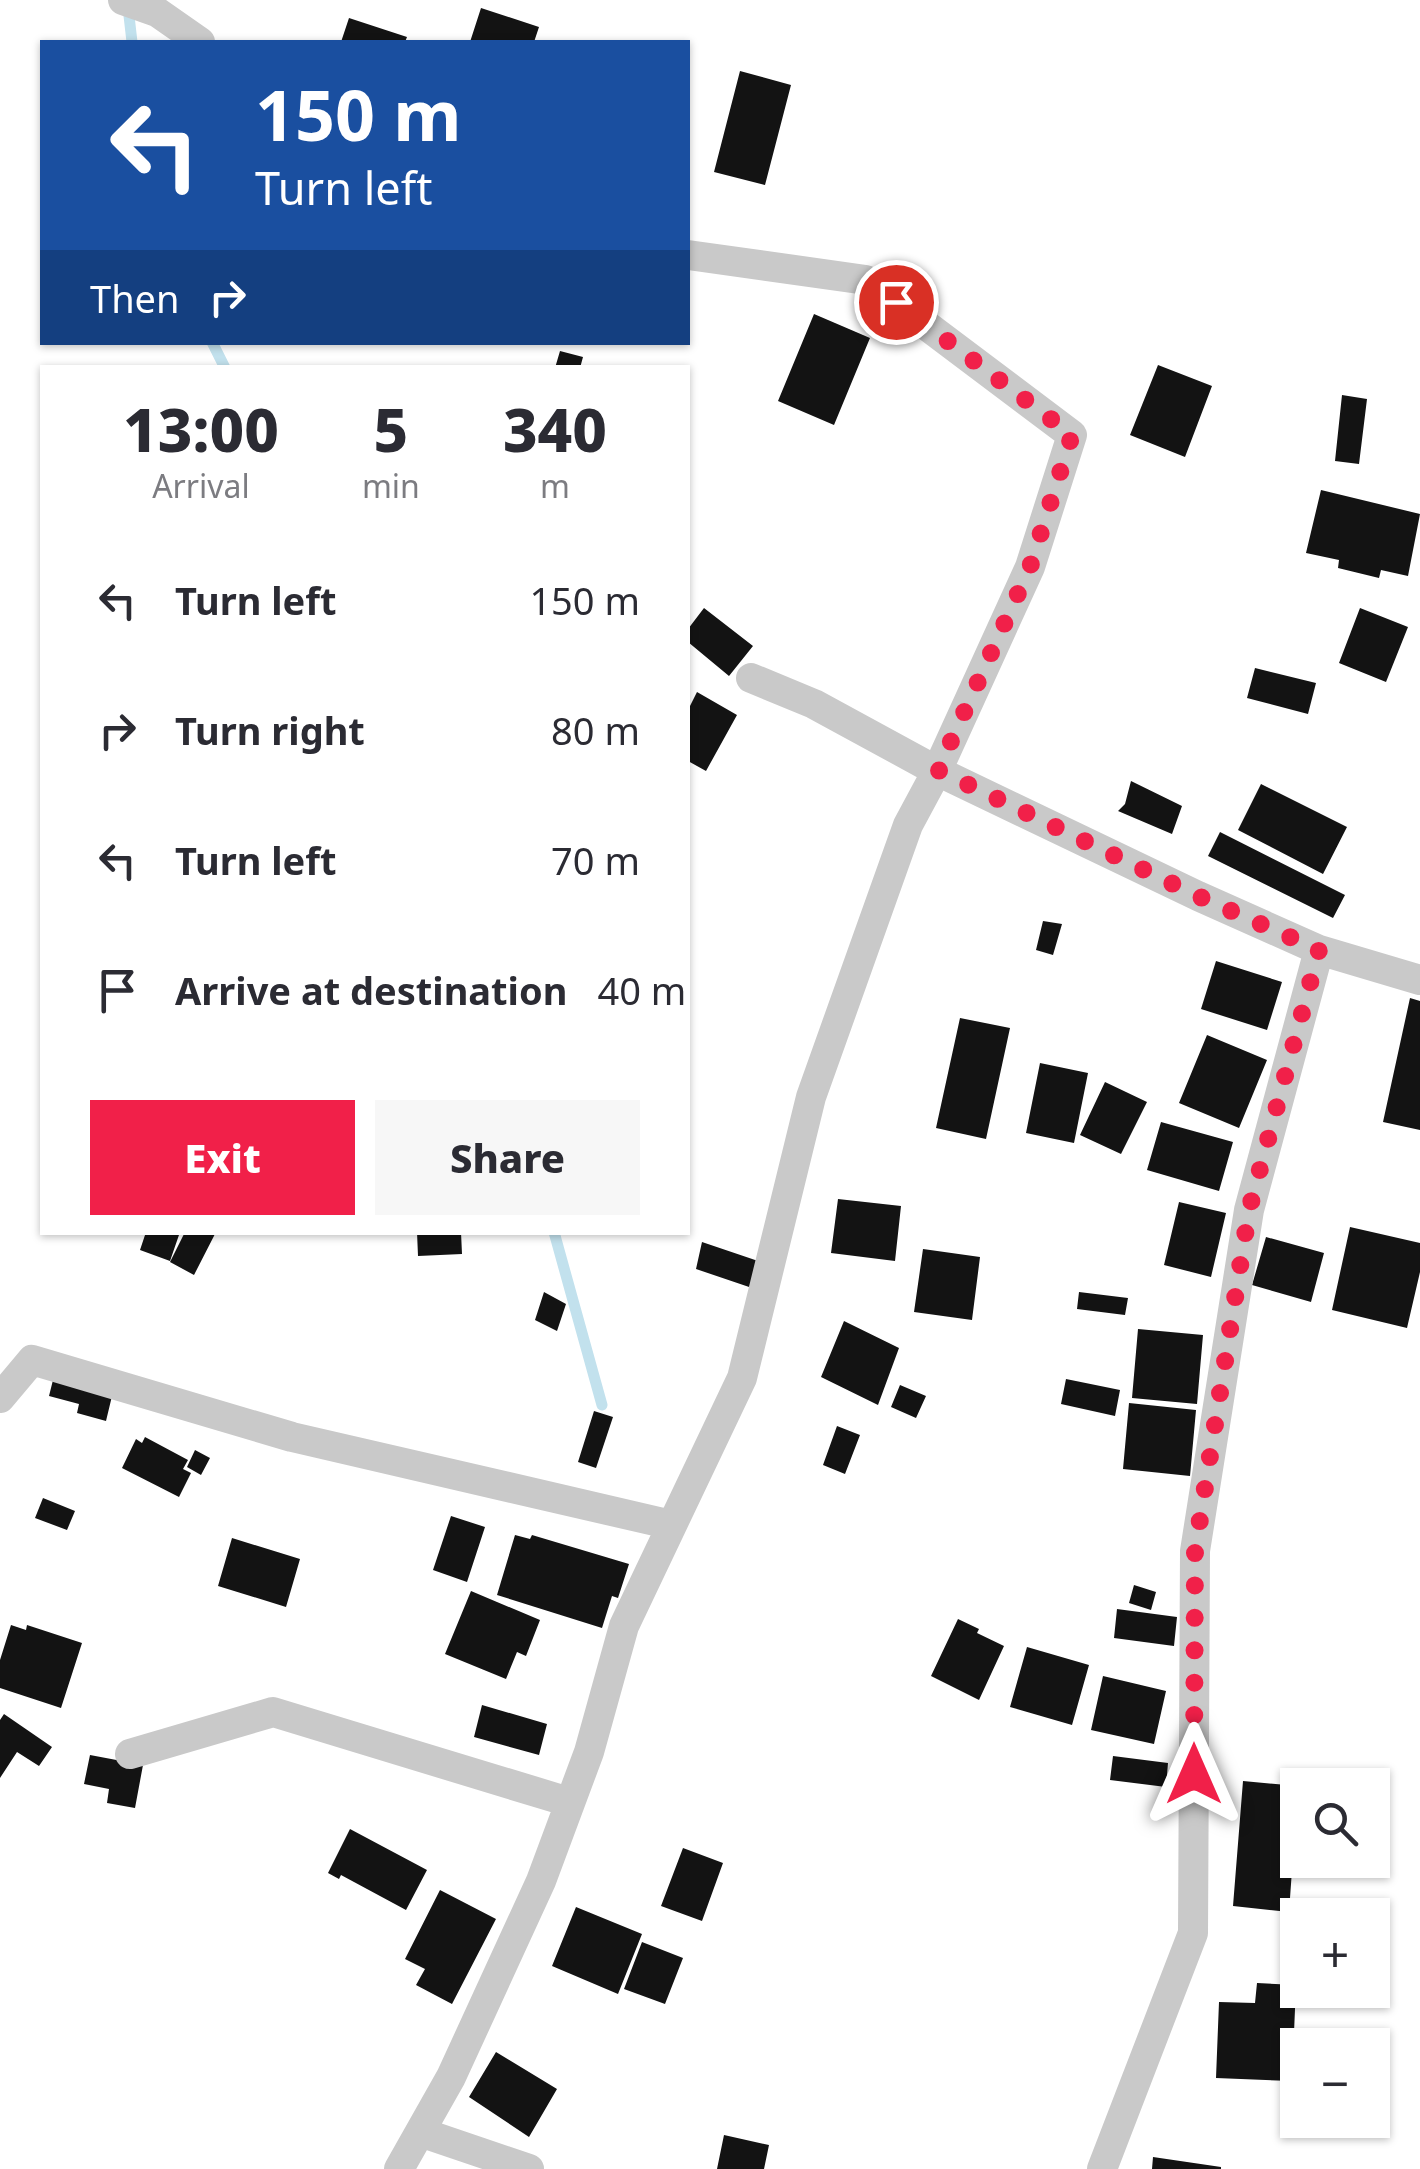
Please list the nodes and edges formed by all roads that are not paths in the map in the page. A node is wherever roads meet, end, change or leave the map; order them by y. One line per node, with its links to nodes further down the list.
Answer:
1 (123, 0): 2 (street)
2 (197, 40)
3 (690, 255): 5 (street)
4 (751, 678): 5 (street)
5 (938, 770): 6 (street); 9 (street)
6 (1319, 950): 7 (street); 15 (street)
7 (1420, 980)
8 (0, 1398): 9 (street)
9 (672, 1524): 11 (street)
10 (130, 1754): 11 (street)
11 (568, 1802): 12 (street)
12 (420, 2132): 13 (street); 14 (street)
13 (399, 2169)
14 (529, 2169)
15 (1102, 2169)

